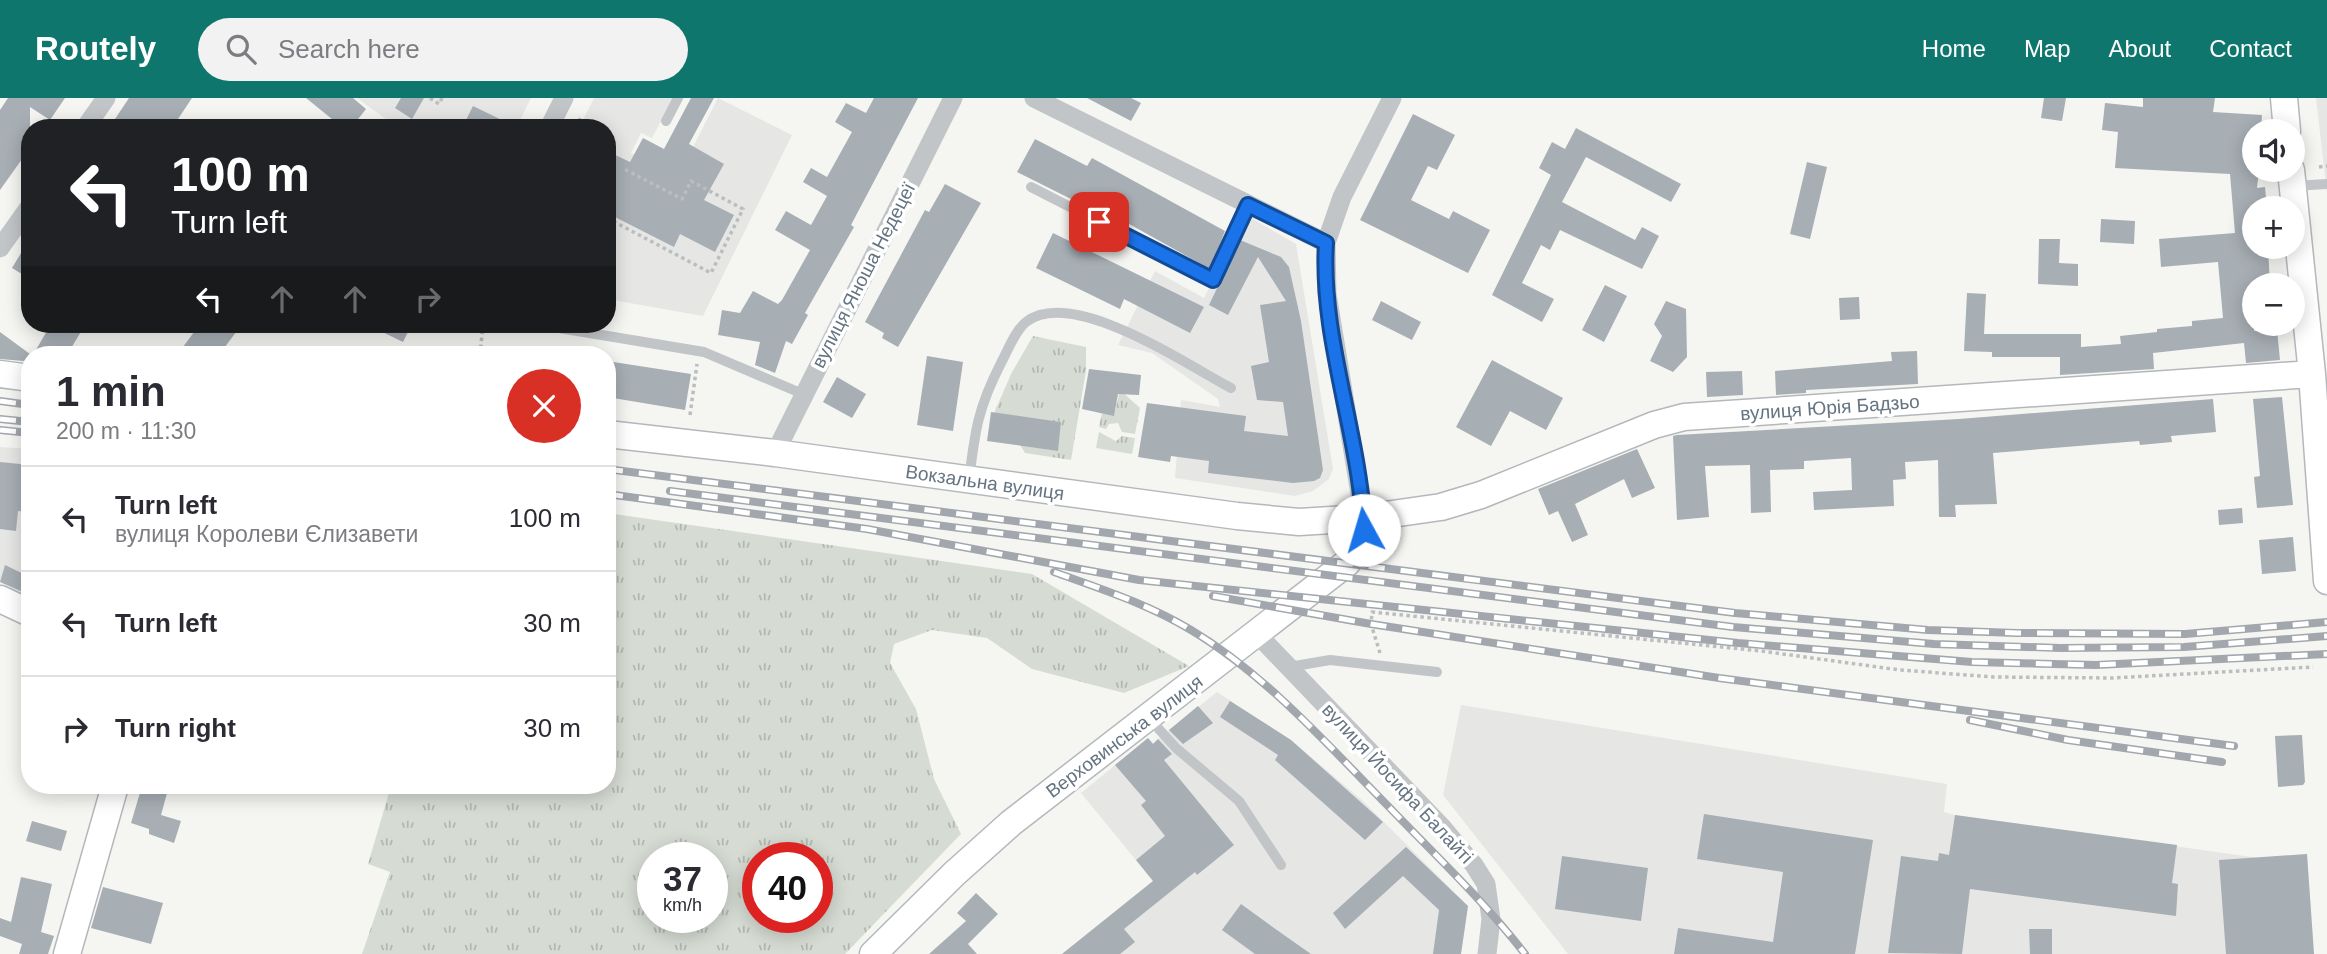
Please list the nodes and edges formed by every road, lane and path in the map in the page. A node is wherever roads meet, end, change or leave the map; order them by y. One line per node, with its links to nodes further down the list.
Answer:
1 (106, 98): 10 (street)
2 (430, 98): 3 (path)
3 (442, 98)
4 (564, 98): 11 (street)
5 (678, 98): 13 (lane)
6 (953, 98): 32 (street, вулиця Яноша Недецеї)
7 (1034, 98): 21 (street)
8 (1392, 98): 24 (street)
9 (2284, 98): 12 (street)
10 (91, 119)
11 (554, 119)
12 (2286, 119)
13 (666, 121)
14 (2327, 166): 15 (path)
15 (2319, 167)
16 (624, 169): 23 (path)
17 (2305, 180): 19 (lane)
18 (2292, 182): 29 (street)
19 (2327, 184)
20 (1031, 187): 21 (lane)
21 (1248, 205): 24 (street)
22 (21, 219): 25 (street)
23 (616, 223)
24 (1326, 243): 37 (street)
25 (0, 248)
26 (590, 333): 27 (lane)
27 (699, 351): 32 (lane); 33 (path)
28 (0, 374): 30 (street)
29 (2312, 374): 37 (street, вулиця Юрія Бадзьо); 38 (street)
30 (21, 377)
31 (1231, 388): 36 (lane)
32 (803, 394): 35 (street, вулиця Яноша Недецеї)
33 (690, 415)
34 (616, 435): 35 (street, Вокзальна вулиця)
35 (775, 453): 36 (street, Вокзальна вулиця)
36 (969, 480): 37 (street, Вокзальна вулиця)
37 (1364, 518): 42 (street, Верховинська вулиця)
38 (2326, 554): 39 (street)
39 (2327, 581)
40 (0, 599): 41 (street)
41 (21, 609)
42 (1257, 634): 44 (street, вулиця Йосифа Балайті); 47 (street, Верховинська вулиця)
43 (1384, 665): 44 (lane); 45 (path); 46 (lane)
44 (1289, 667): 52 (street, вулиця Йосифа Балайті)
45 (2314, 667)
46 (1437, 672)
47 (1148, 716): 49 (lane); 51 (street, Верховинська вулиця)
48 (113, 794): 50 (street)
49 (1281, 865)
50 (67, 954)
51 (873, 954)
52 (1487, 954)

